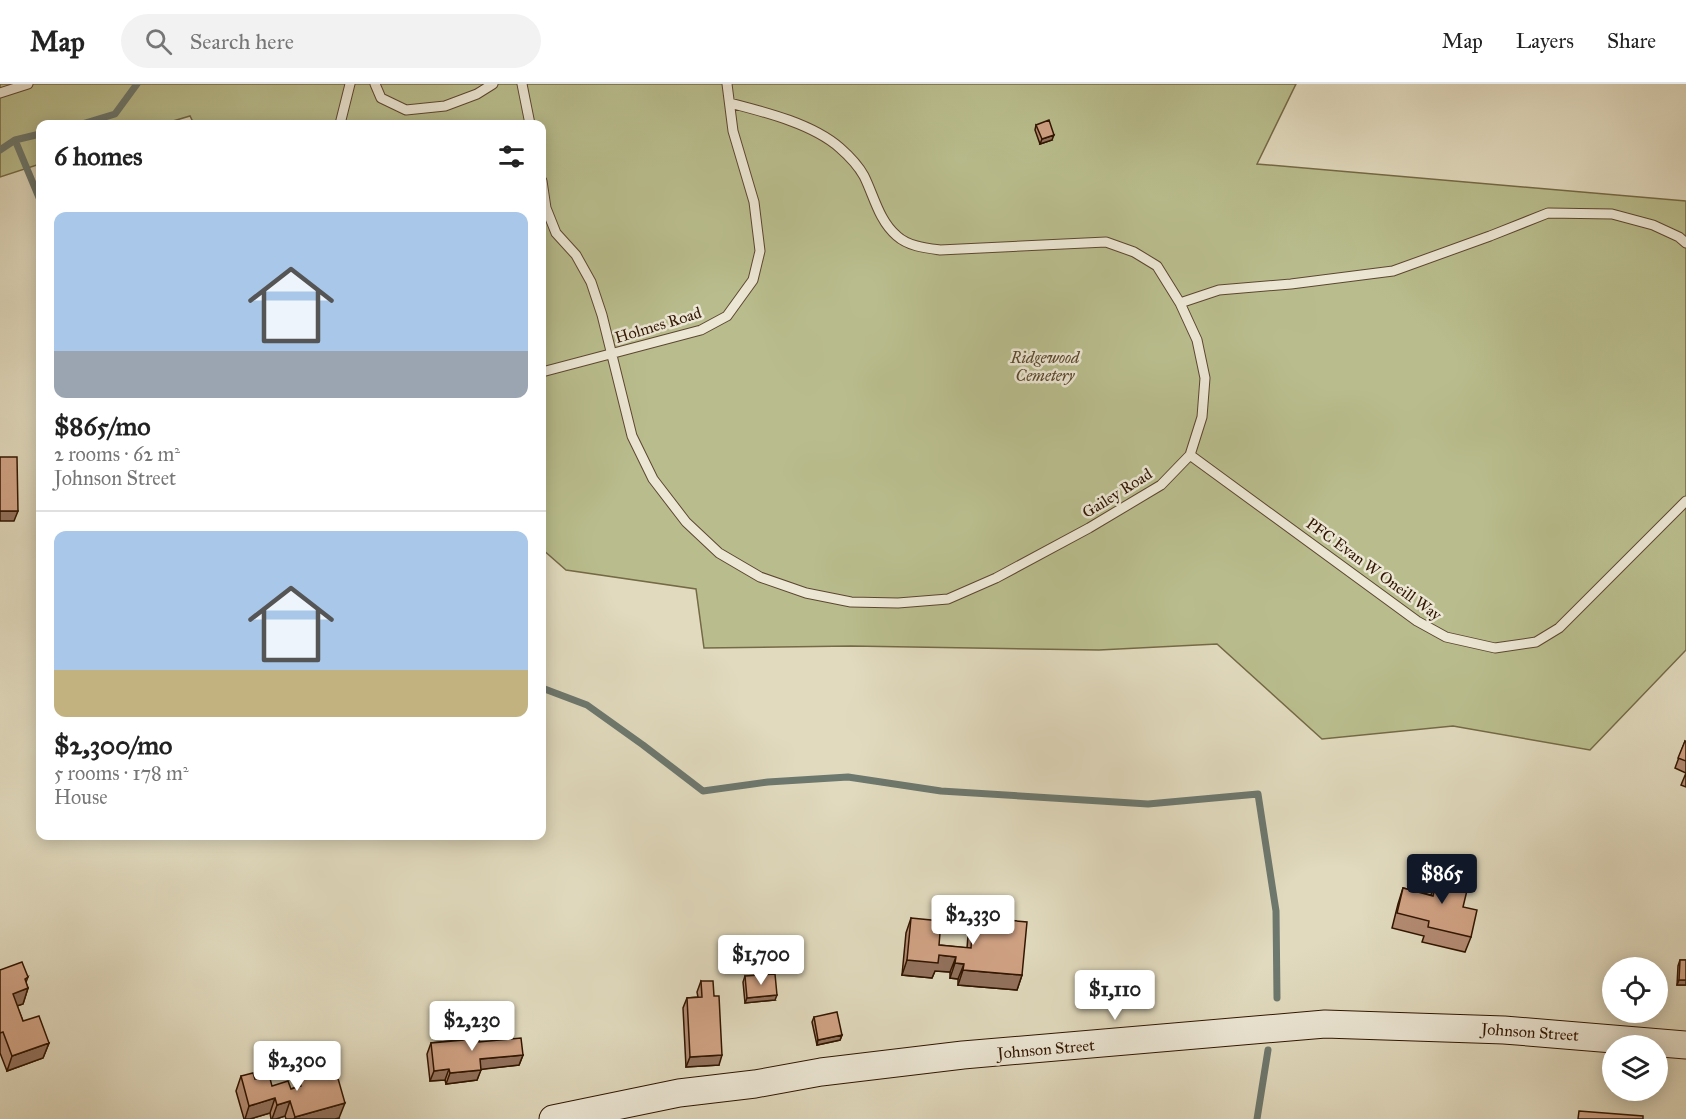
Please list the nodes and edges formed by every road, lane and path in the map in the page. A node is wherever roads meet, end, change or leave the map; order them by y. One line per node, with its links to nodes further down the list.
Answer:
1 (28, 84): 7 (lane)
2 (350, 84): 9 (lane)
3 (375, 84): 4 (lane)
4 (493, 84)
5 (522, 84): 10 (lane)
6 (727, 84): 8 (lane, Holmes Road)
7 (0, 93)
8 (730, 103): 13 (lane, Gailey Road); 14 (lane, Holmes Road)
9 (341, 120)
10 (529, 120)
11 (546, 208): 14 (lane, Holmes Road)
12 (1686, 243): 13 (lane)
13 (1180, 303): 16 (lane, Gailey Road)
14 (612, 355): 15 (lane); 16 (lane, Gailey Road)
15 (546, 371)
16 (1190, 455): 17 (lane, PFC Evan W Oneill Way)
17 (1686, 501)
18 (1686, 1045): 19 (street, Johnson Street)
19 (553, 1119)

